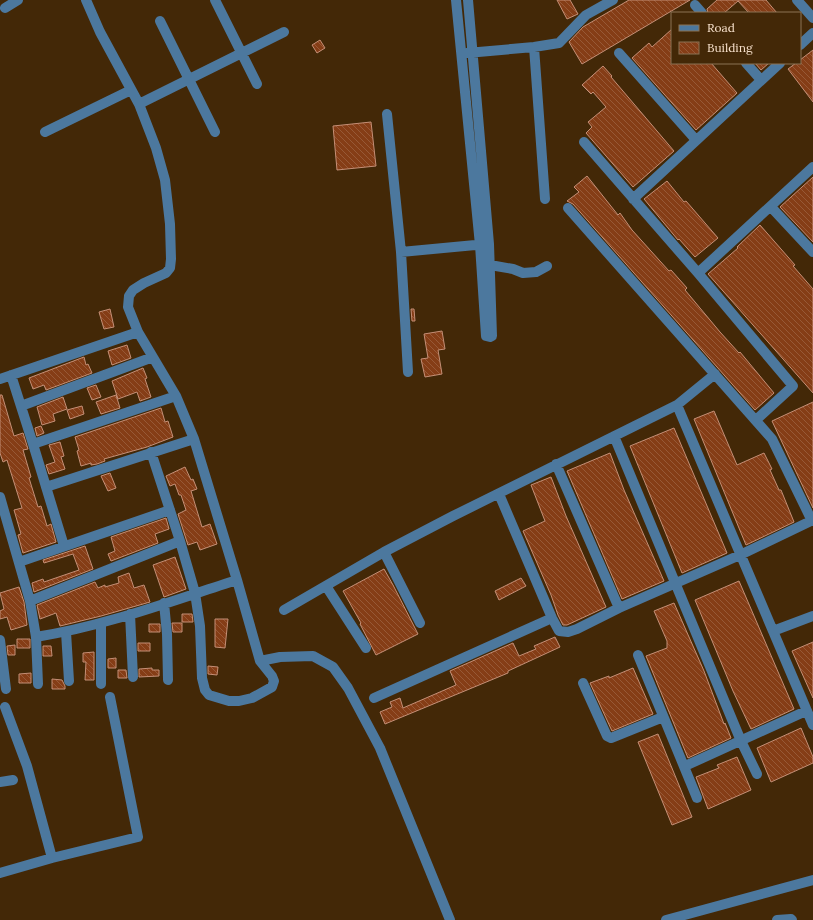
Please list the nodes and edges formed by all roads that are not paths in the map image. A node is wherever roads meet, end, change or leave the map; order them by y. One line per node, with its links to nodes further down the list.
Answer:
1 (18, 0): 9 (street)
2 (86, 0): 26 (street)
3 (215, 0): 18 (street)
4 (456, 0): 20 (street)
5 (468, 0): 17 (street)
6 (613, 0): 16 (street)
7 (797, 0): 11 (street)
8 (695, 5): 10 (street)
9 (6, 8)
10 (701, 12)
11 (813, 18)
12 (160, 21): 23 (street)
13 (284, 32): 18 (street)
14 (813, 33): 15 (street)
15 (801, 43)
16 (534, 47): 17 (street); 34 (street)
17 (472, 52): 20 (street); 38 (street)
18 (242, 53): 23 (street); 25 (street)
19 (619, 53): 31 (street)
20 (461, 54): 38 (street)
21 (747, 64): 24 (street)
22 (779, 64): 24 (street)
23 (190, 79): 27 (street); 30 (street)
24 (761, 80): 31 (street)
25 (257, 84)
26 (131, 90): 27 (street); 29 (street)
27 (139, 104): 44 (street)
28 (387, 114): 39 (street)
29 (45, 132)
30 (215, 132)
31 (696, 140): 35 (street)
32 (584, 142): 35 (street)
33 (813, 167): 36 (street)
34 (545, 199)
35 (633, 199): 43 (street)
36 (771, 207): 40 (street); 43 (street)
37 (568, 208): 47 (street)
38 (484, 245): 39 (street); 41 (street); 41 (street)
39 (401, 252): 46 (street)
40 (813, 252)
41 (490, 265): 42 (street)
42 (547, 266)
43 (698, 273): 53 (street)
44 (138, 332): 45 (street); 48 (street)
45 (153, 357): 50 (street); 52 (street)
46 (408, 372)
47 (714, 374): 51 (street); 53 (street)
48 (11, 375): 49 (street); 52 (street)
49 (0, 379)
50 (176, 396): 55 (street); 56 (street)
51 (677, 405): 54 (street); 68 (street)
52 (21, 406): 56 (street)
53 (756, 420): 63 (street)
54 (614, 436): 58 (street); 71 (street)
55 (194, 439): 57 (street); 70 (street)
56 (33, 444): 59 (street)
57 (151, 452): 59 (street); 62 (street)
58 (556, 464): 60 (street); 76 (street)
59 (46, 487): 66 (street)
60 (499, 494): 67 (street); 80 (street)
61 (0, 498): 64 (street)
62 (170, 510): 65 (street); 66 (street)
63 (813, 520): 68 (street)
64 (3, 523): 69 (street)
65 (180, 541): 73 (street); 74 (street)
66 (64, 546): 69 (street)
67 (384, 552): 72 (street); 82 (street)
68 (740, 555): 71 (street); 83 (street)
69 (19, 562): 74 (street)
70 (237, 580): 73 (street); 89 (street)
71 (676, 583): 76 (street); 103 (street)
72 (326, 586): 77 (street); 87 (street)
73 (195, 593): 75 (street); 89 (street)
74 (30, 600): 85 (street)
75 (164, 603): 78 (street); 91 (street)
76 (619, 608): 80 (street)
77 (284, 610)
78 (130, 614): 81 (street); 90 (street)
79 (813, 616): 83 (street)
80 (552, 618): 98 (street)
81 (101, 623): 84 (street); 95 (street)
82 (420, 623)
83 (773, 631): 100 (street)
84 (66, 632): 85 (street); 92 (street)
85 (36, 637): 94 (street)
86 (0, 640): 96 (street)
87 (366, 648)
88 (638, 655): 101 (street)
89 (260, 661): 112 (street)
90 (134, 677)
91 (168, 680)
92 (69, 681)
93 (583, 683): 101 (street)
94 (38, 684)
95 (101, 684)
96 (6, 689)
97 (110, 697): 109 (street)
98 (374, 698)
99 (4, 707): 109 (street)
100 (806, 711): 102 (street); 103 (street)
101 (663, 717): 104 (street)
102 (813, 725)
103 (741, 741): 104 (street); 105 (street)
104 (685, 766): 108 (street)
105 (758, 774)
106 (13, 780): 107 (street)
107 (0, 782)
108 (697, 798)
109 (52, 858): 110 (street)
110 (0, 873)
111 (813, 880): 113 (street)
112 (450, 920)
113 (666, 920)
114 (778, 920): 115 (street)
115 (792, 920)

